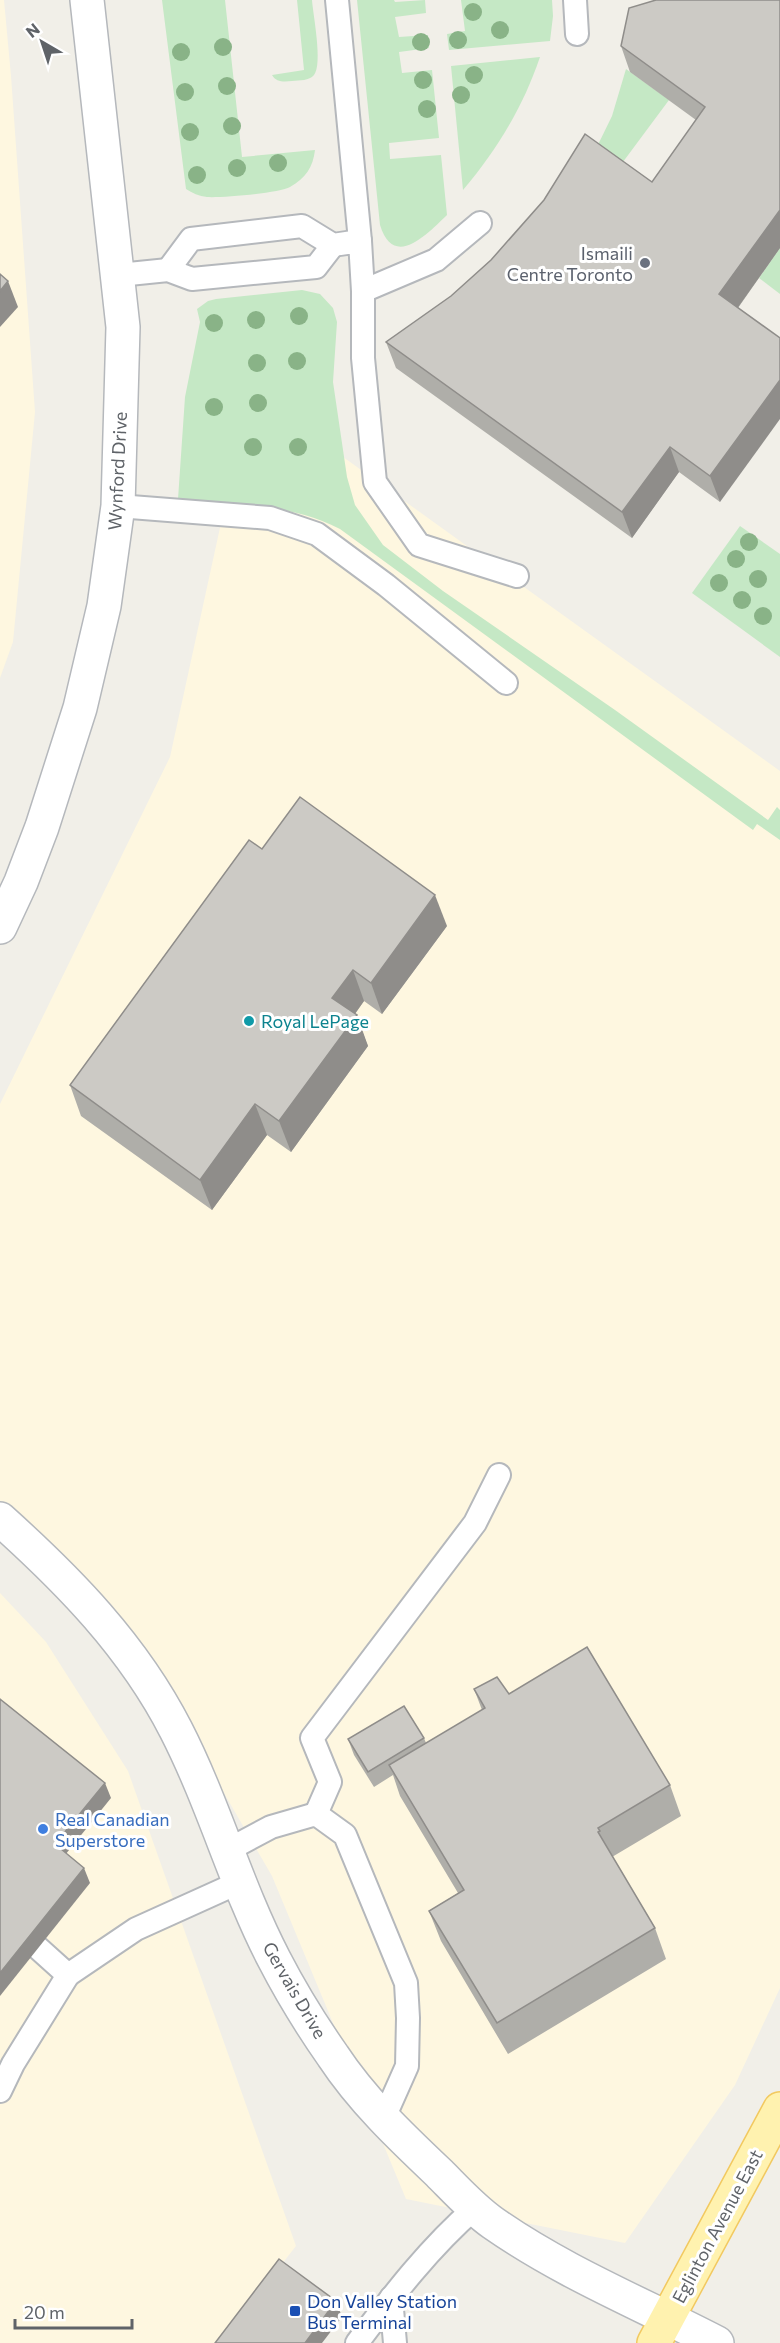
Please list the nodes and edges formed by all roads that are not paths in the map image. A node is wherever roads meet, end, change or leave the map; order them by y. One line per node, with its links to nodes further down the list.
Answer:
1 (87, 0): 9 (street, Wynford Drive)
2 (337, 0): 6 (lane)
3 (575, 0): 4 (lane)
4 (577, 34)
5 (480, 223): 10 (lane)
6 (360, 241): 7 (lane); 10 (lane)
7 (333, 244): 8 (lane); 8 (lane)
8 (168, 270): 9 (lane)
9 (119, 275): 11 (street, Wynford Drive)
10 (363, 291): 12 (lane)
11 (118, 506): 13 (lane); 14 (street, Wynford Drive)
12 (517, 576)
13 (506, 683)
14 (0, 927)
15 (499, 1475): 17 (lane)
16 (0, 1518): 18 (street, Gervais Drive)
17 (316, 1814): 18 (lane); 24 (lane)
18 (228, 1850): 19 (street, Gervais Drive)
19 (240, 1882): 21 (lane); 24 (street, Gervais Drive)
20 (38, 1948): 21 (lane)
21 (68, 1976): 22 (lane)
22 (0, 2091)
23 (780, 2109): 27 (main road, Eglinton Avenue East)
24 (383, 2120): 25 (street, Gervais Drive)
25 (475, 2208): 26 (lane); 27 (street, Gervais Drive)
26 (391, 2298): 28 (lane); 29 (lane)
27 (661, 2330): 30 (street, Gervais Drive)
28 (357, 2343)
29 (395, 2343)
30 (717, 2343)

